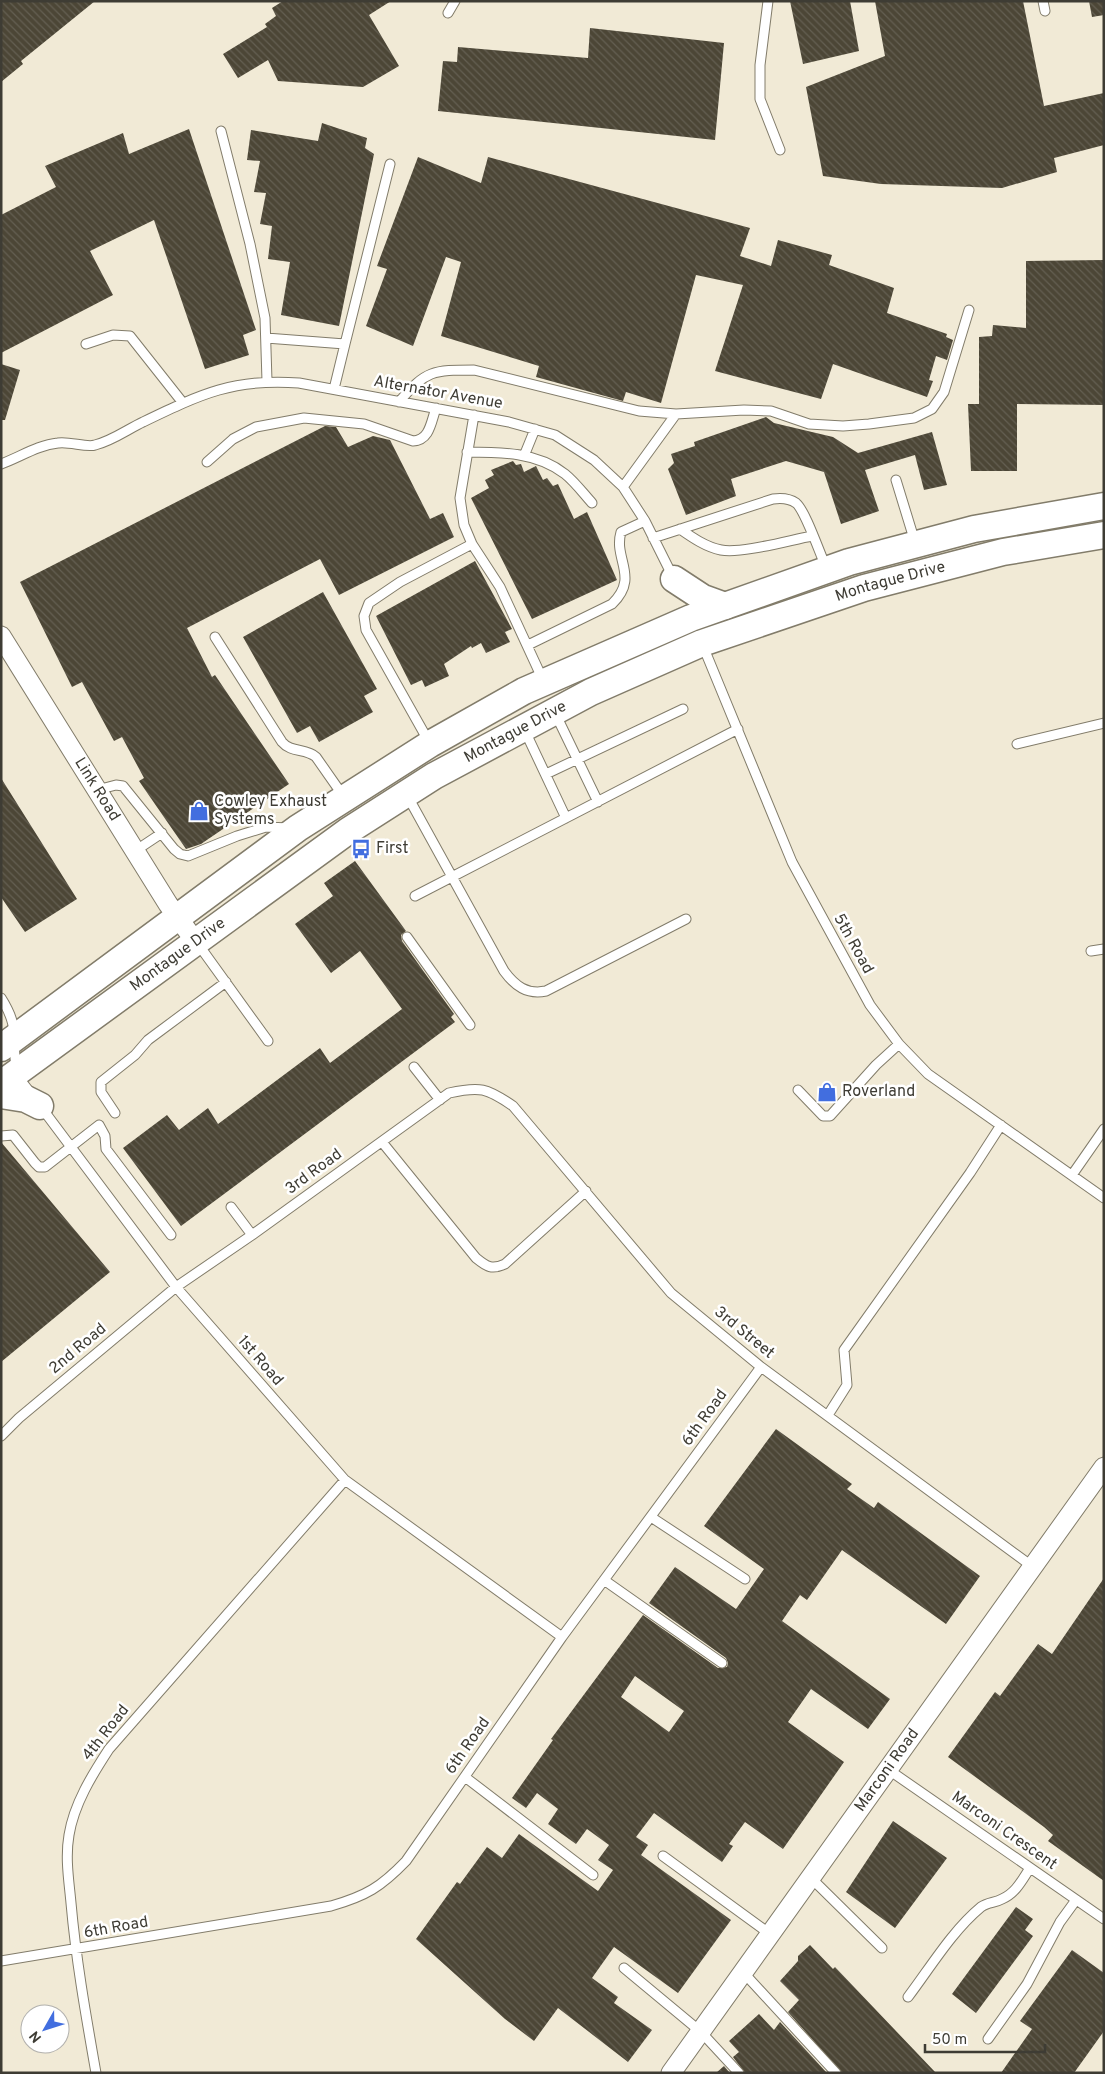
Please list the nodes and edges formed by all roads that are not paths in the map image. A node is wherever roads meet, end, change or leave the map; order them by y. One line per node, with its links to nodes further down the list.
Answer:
1 (455, 1): 3 (lane)
2 (768, 1): 5 (lane)
3 (448, 12)
4 (221, 131): 8 (lane)
5 (780, 150)
6 (390, 164): 10 (lane)
7 (968, 310): 16 (lane)
8 (266, 338): 10 (lane); 11 (lane)
9 (86, 344): 14 (lane)
10 (345, 344): 12 (lane)
11 (267, 380): 12 (lane, Alternator Avenue); 14 (lane, Alternator Avenue)
12 (334, 389): 13 (lane, Alternator Avenue)
13 (399, 402): 15 (lane, Alternator Avenue); 16 (lane)
14 (183, 404): 22 (lane, Alternator Avenue)
15 (436, 408): 17 (lane, Alternator Avenue); 21 (lane)
16 (676, 414): 24 (lane)
17 (474, 415): 18 (lane, Alternator Avenue); 19 (lane)
18 (535, 429): 20 (lane); 24 (lane, Alternator Avenue)
19 (467, 452): 20 (lane); 32 (lane)
20 (524, 456): 25 (lane)
21 (207, 462)
22 (1, 464)
23 (896, 480): 33 (lane)
24 (623, 488): 27 (lane, Alternator Avenue)
25 (592, 502)
26 (1104, 506): 33 (main road, Montague Drive)
27 (645, 521): 31 (lane, Alternator Avenue); 40 (lane)
28 (680, 529): 30 (lane); 30 (lane); 31 (lane)
29 (1104, 535): 37 (main road, Montague Drive)
30 (812, 536): 34 (lane)
31 (653, 538): 35 (lane, Alternator Avenue)
32 (472, 544): 40 (lane); 47 (lane)
33 (916, 544): 34 (main road, Montague Drive)
34 (827, 570): 36 (main road, Montague Drive)
35 (677, 586): 36 (main road)
36 (725, 606): 37 (main road, Montague Drive)
37 (695, 626): 41 (main road, Montague Drive); 43 (main road, Montague Drive); 46 (lane, 5th Road)
38 (1, 636): 51 (street, Link Road)
39 (215, 637): 53 (lane)
40 (528, 645): 41 (lane)
41 (544, 682): 47 (main road, Montague Drive)
42 (683, 709): 49 (lane)
43 (554, 711): 45 (main road, Montague Drive); 49 (lane)
44 (1104, 723): 48 (lane)
45 (523, 727): 50 (lane); 52 (main road, Montague Drive)
46 (738, 729): 54 (lane); 72 (lane, 5th Road)
47 (430, 744): 53 (main road, Montague Drive)
48 (1017, 744)
49 (578, 761): 50 (lane); 54 (lane)
50 (546, 774): 55 (lane)
51 (97, 790): 57 (lane); 58 (street, Link Road)
52 (406, 794): 59 (lane); 64 (main road, Montague Drive)
53 (344, 797): 56 (main road, Montague Drive)
54 (598, 802): 55 (lane)
55 (566, 818): 59 (lane)
56 (298, 828): 57 (lane); 61 (main road, Montague Drive)
57 (162, 833): 58 (lane)
58 (135, 851): 61 (street, Link Road)
59 (453, 876): 60 (lane); 62 (lane)
60 (415, 896)
61 (177, 918): 64 (street, Link Road); 71 (main road, Montague Drive)
62 (686, 920)
63 (407, 937): 69 (lane)
64 (195, 941): 67 (lane); 74 (main road, Montague Drive)
65 (1104, 949): 66 (lane)
66 (1091, 951)
67 (226, 982): 70 (lane); 80 (lane)
68 (1, 998): 71 (lane)
69 (470, 1024)
70 (268, 1041)
71 (8, 1043): 74 (lane)
72 (899, 1044): 76 (lane); 81 (lane, 5th Road)
73 (414, 1066): 78 (lane)
74 (9, 1079): 79 (lane, 1st Road)
75 (473, 1088): 78 (lane, 3rd Road); 87 (lane, 3rd Street)
76 (798, 1090)
77 (1, 1095): 79 (main road)
78 (440, 1100): 84 (lane, 3rd Road)
79 (40, 1106): 85 (lane, 1st Road)
80 (115, 1113)
81 (1001, 1125): 86 (lane, 5th Road); 94 (lane)
82 (1104, 1129): 86 (lane)
83 (1, 1136): 85 (lane)
84 (382, 1142): 87 (lane); 91 (lane, 3rd Road)
85 (70, 1147): 90 (lane); 92 (lane, 1st Road)
86 (1072, 1175): 88 (lane, 5th Road)
87 (586, 1190): 93 (lane, 3rd Street)
88 (1104, 1198)
89 (231, 1207): 91 (lane)
90 (171, 1235)
91 (252, 1235): 92 (lane, 3rd Road)
92 (176, 1287): 95 (lane, 2nd Road); 97 (lane, 1st Road)
93 (761, 1367): 94 (lane, 3rd Street); 98 (lane, 6th Road)
94 (828, 1415): 99 (lane, 3rd Street)
95 (1, 1436)
96 (1104, 1467): 99 (street, Marconi Road)
97 (344, 1480): 102 (lane, 1st Road); 114 (lane, 4th Road)
98 (651, 1518): 100 (lane); 101 (lane, 6th Road)
99 (1033, 1567): 104 (street, Marconi Road)
100 (745, 1579)
101 (604, 1580): 102 (lane, 6th Road); 103 (lane)
102 (562, 1638): 105 (lane, 6th Road)
103 (722, 1663)
104 (886, 1768): 107 (lane, Marconi Crescent); 109 (street, Marconi Road)
105 (465, 1778): 108 (lane); 114 (lane, 6th Road)
106 (663, 1856): 112 (lane)
107 (1030, 1868): 110 (lane, Marconi Crescent); 118 (lane)
108 (593, 1875)
109 (810, 1877): 112 (street, Marconi Road); 113 (lane)
110 (1076, 1900): 111 (lane, Marconi Crescent); 120 (lane)
111 (1104, 1919)
112 (770, 1934): 117 (street, Marconi Road)
113 (882, 1948)
114 (75, 1950): 115 (lane, 6th Road); 121 (lane, 4th Road)
115 (1, 1961)
116 (624, 1968): 119 (lane)
117 (743, 1972): 119 (street, Marconi Road); 124 (lane)
118 (908, 1998)
119 (700, 2032): 122 (street, Marconi Road); 123 (lane)
120 (988, 2038)
121 (96, 2073)
122 (671, 2073)
123 (740, 2073)
124 (836, 2073)

